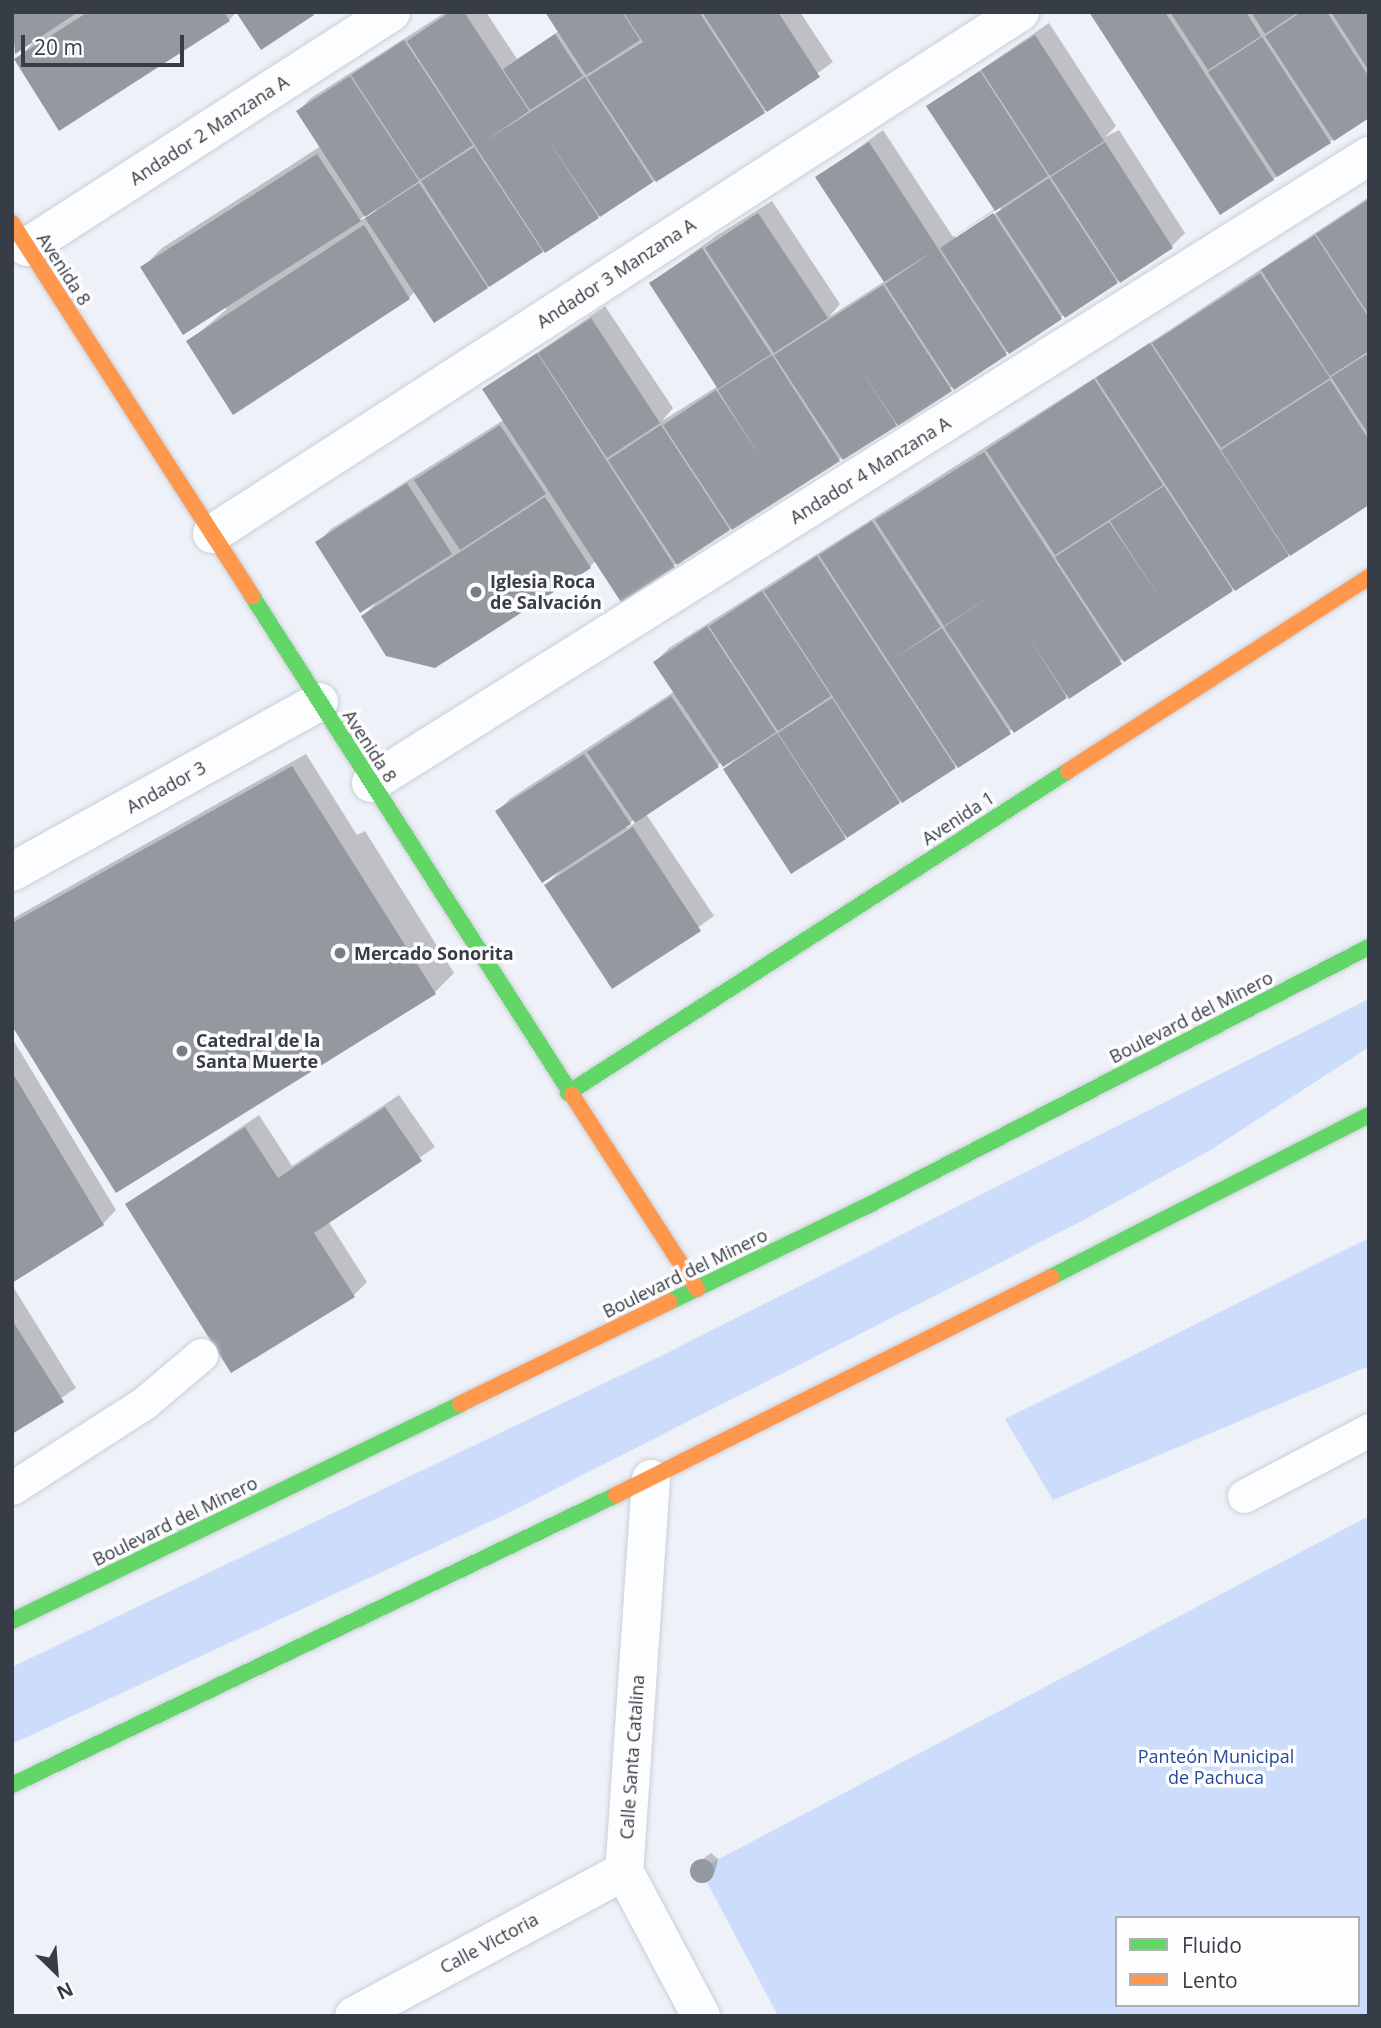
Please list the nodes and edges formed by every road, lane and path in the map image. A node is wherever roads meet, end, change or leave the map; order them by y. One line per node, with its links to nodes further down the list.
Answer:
1 (391, 12): 4 (street, Andador 2 Manzana A)
2 (1020, 12): 5 (street, Andador 3 Manzana A)
3 (1369, 156): 8 (street, Andador 4 Manzana A)
4 (20, 235): 5 (main road, Avenida 8)
5 (212, 534): 7 (main road, Avenida 8)
6 (1369, 577): 11 (main road, Avenida 1)
7 (319, 702): 8 (main road, Avenida 8); 9 (street, Andador 3)
8 (371, 783): 11 (main road, Avenida 8)
9 (12, 872)
10 (1369, 947): 13 (main road, Boulevard del Minero)
11 (568, 1093): 13 (main road, Avenida 8)
12 (1369, 1115): 16 (main road)
13 (697, 1289): 19 (main road, Boulevard del Minero)
14 (201, 1355): 17 (lane)
15 (1369, 1430): 18 (lane)
16 (650, 1479): 20 (main road); 21 (street, Calle Santa Catalina)
17 (12, 1488)
18 (1244, 1496)
19 (20, 1612)
20 (12, 1785)
21 (624, 1871): 22 (street, Calle Victoria); 23 (street)
22 (354, 2016)
23 (701, 2016)

